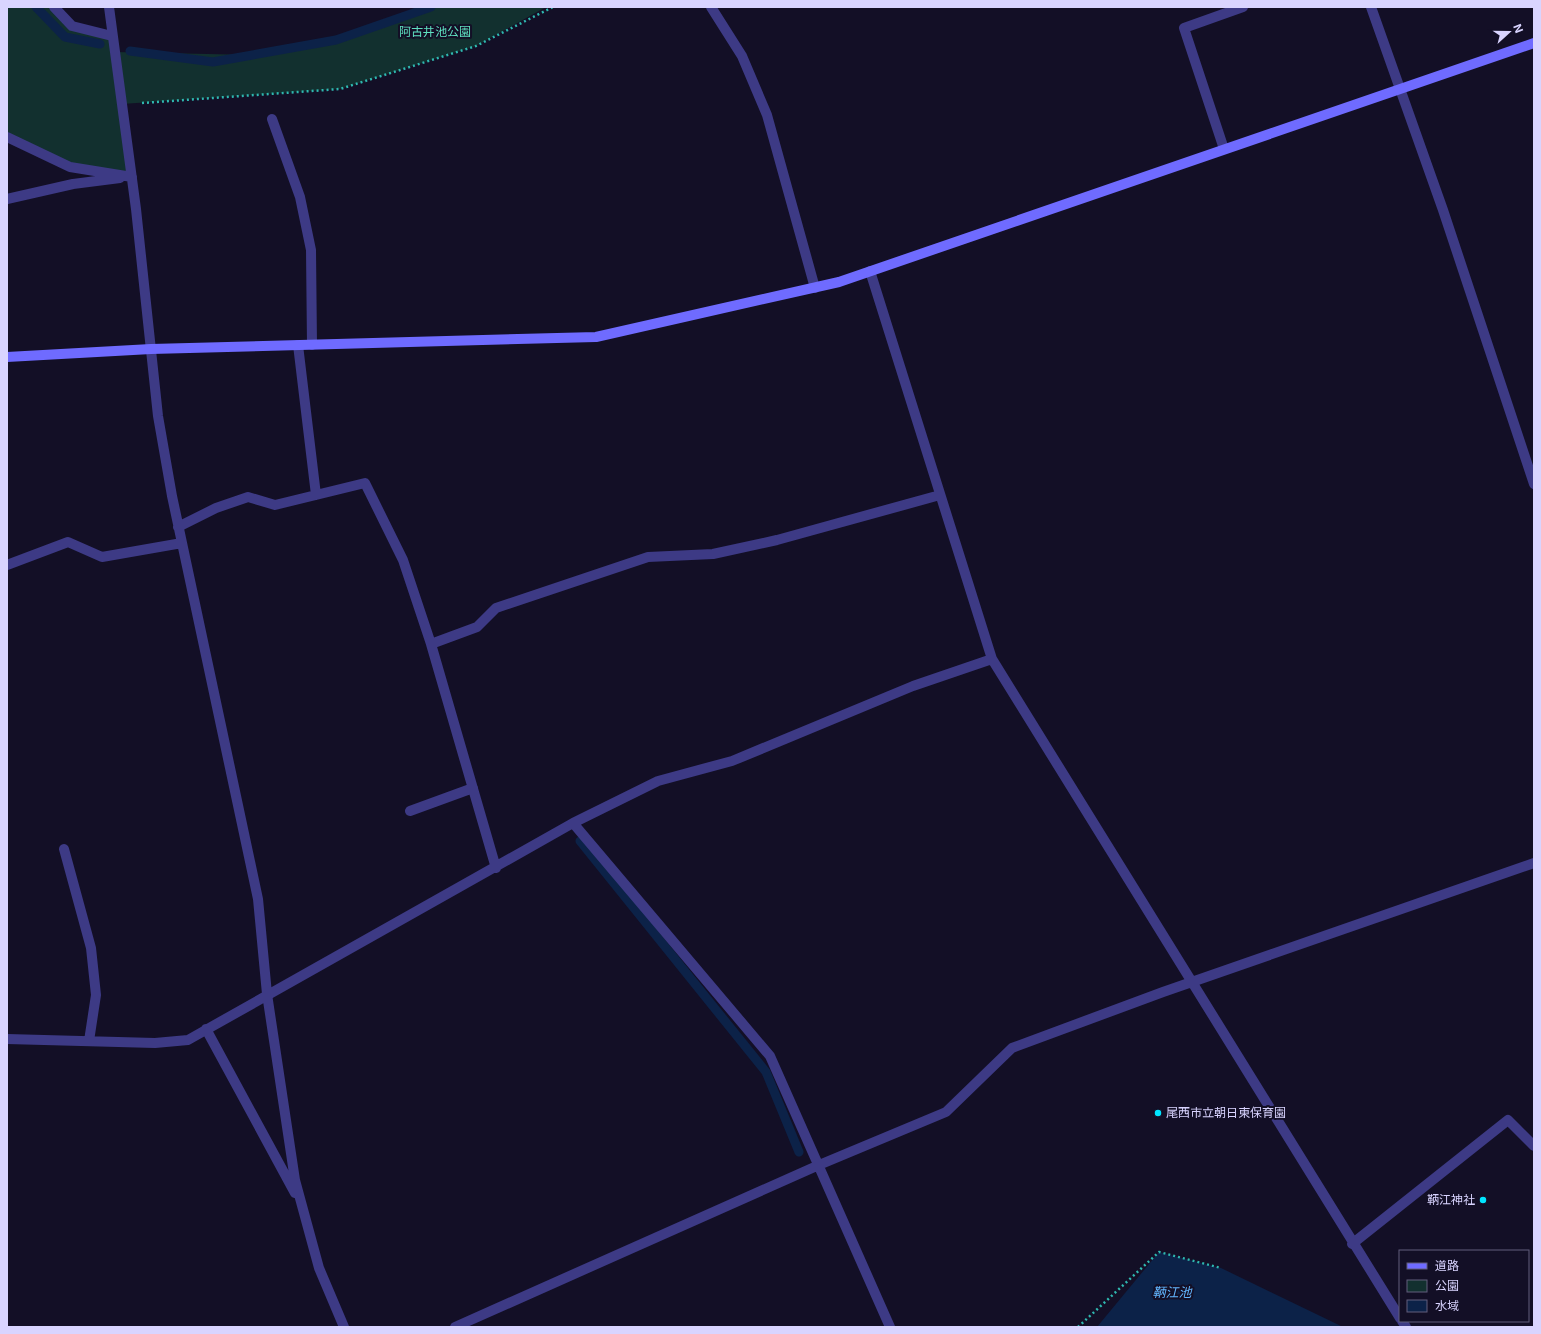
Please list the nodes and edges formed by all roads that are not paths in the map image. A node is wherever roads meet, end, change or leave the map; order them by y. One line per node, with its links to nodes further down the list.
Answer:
1 (54, 7): 6 (street)
2 (109, 7): 6 (street)
3 (712, 7): 15 (street)
4 (1243, 7): 11 (street)
5 (1371, 7): 8 (street)
6 (112, 36): 12 (street)
7 (1534, 43): 8 (street)
8 (1400, 89): 11 (street); 20 (street)
9 (272, 119): 17 (street)
10 (7, 138): 12 (street)
11 (1224, 149): 14 (street)
12 (132, 177): 13 (street); 18 (street)
13 (7, 199)
14 (870, 271): 15 (street); 22 (street)
15 (815, 288): 17 (street)
16 (298, 345): 17 (street); 18 (street); 21 (street)
17 (312, 345)
18 (151, 349): 19 (street); 23 (street)
19 (7, 357)
20 (1534, 484)
21 (316, 495): 23 (street); 26 (street)
22 (940, 495): 26 (street); 27 (street)
23 (178, 527): 24 (street)
24 (182, 543): 25 (street); 35 (street)
25 (7, 565)
26 (431, 644): 28 (street)
27 (992, 659): 30 (street); 34 (street)
28 (472, 788): 29 (street); 33 (street)
29 (410, 811)
30 (573, 823): 33 (street); 40 (street)
31 (64, 849): 38 (street)
32 (1534, 863): 34 (street)
33 (496, 868): 35 (street)
34 (1192, 982): 40 (street); 42 (street)
35 (267, 994): 36 (street); 41 (street)
36 (206, 1029): 38 (street); 41 (street)
37 (7, 1039): 38 (street)
38 (88, 1041)
39 (1534, 1146): 42 (street)
40 (819, 1164): 45 (street); 46 (street)
41 (302, 1206): 44 (street)
42 (1352, 1244): 43 (street)
43 (1399, 1316)
44 (344, 1327)
45 (455, 1327)
46 (890, 1327)

